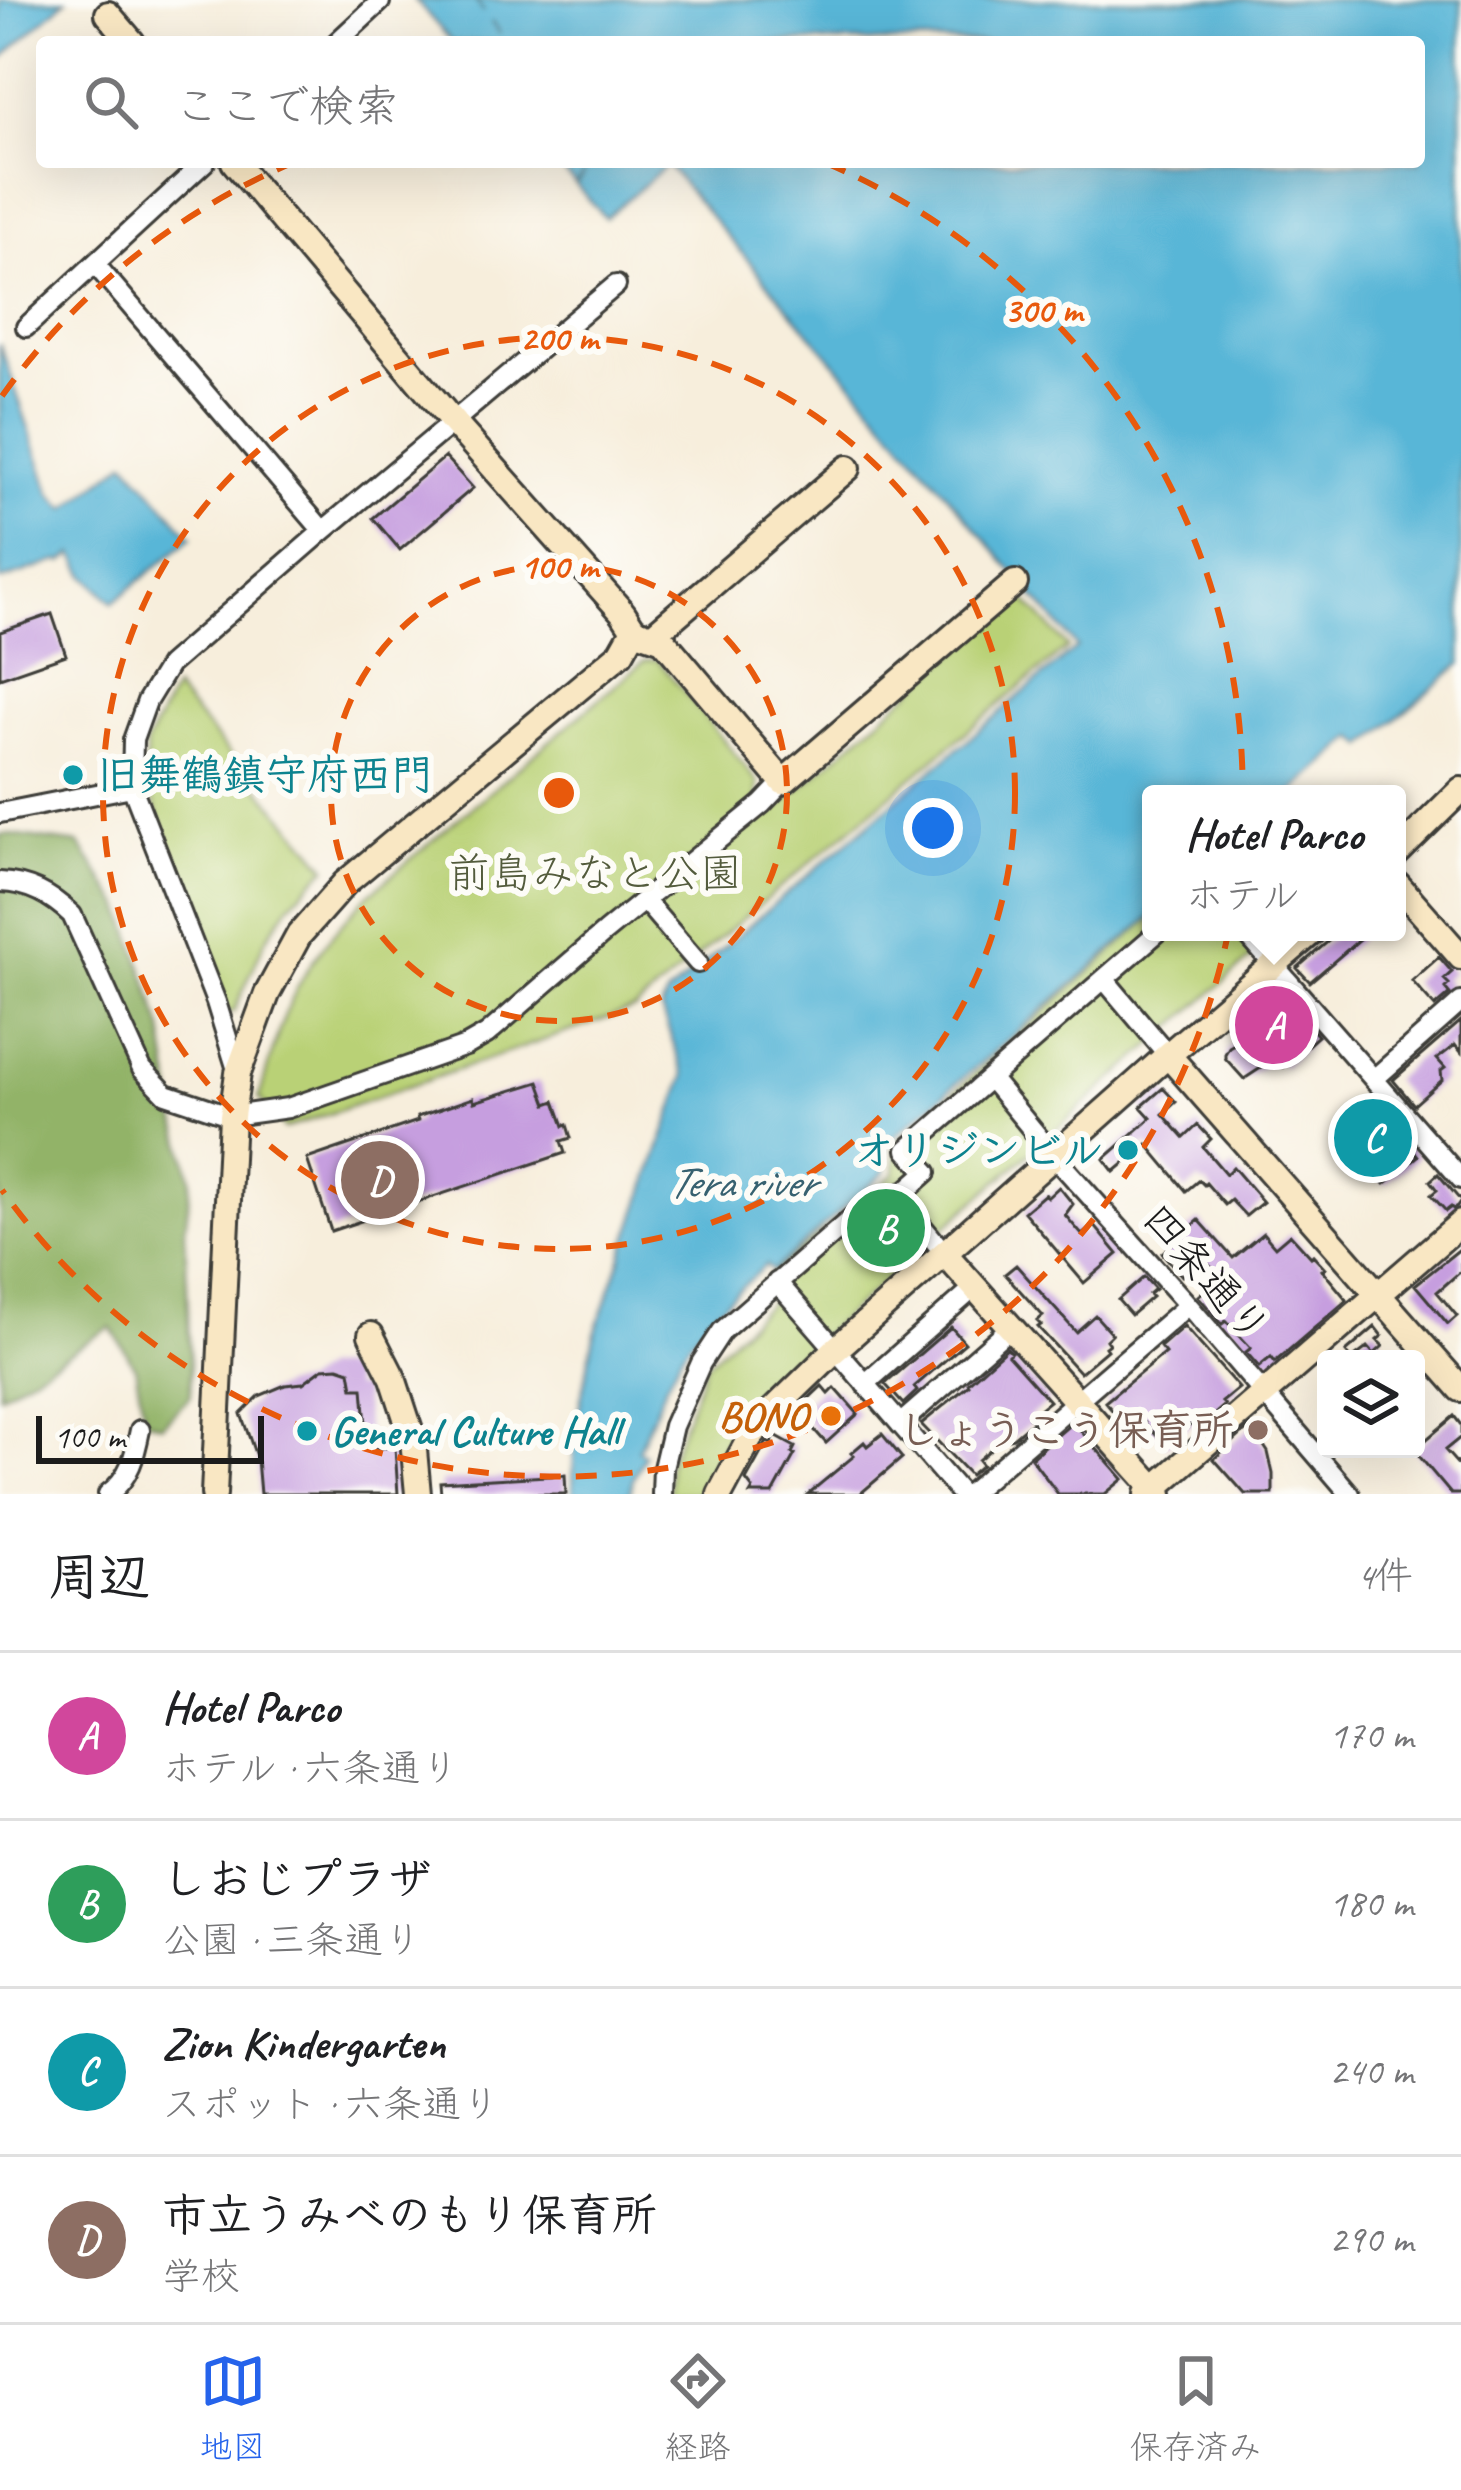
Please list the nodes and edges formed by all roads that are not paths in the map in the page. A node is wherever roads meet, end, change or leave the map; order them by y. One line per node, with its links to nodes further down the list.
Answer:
1 (380, 2): 4 (street)
2 (108, 14): 3 (street)
3 (127, 36)
4 (343, 36)
5 (199, 168): 7 (street)
6 (239, 168): 10 (street)
7 (95, 264): 9 (street); 12 (street)
8 (616, 285): 10 (street)
9 (26, 327)
10 (454, 423): 12 (street); 14 (street)
11 (848, 468): 14 (street)
12 (323, 531): 16 (street)
13 (1015, 583): 15 (street)
14 (643, 633): 15 (street); 32 (street)
15 (783, 782): 22 (street)
16 (132, 787): 18 (street); 32 (street)
17 (1461, 790): 19 (street)
18 (0, 813)
19 (1406, 845)
20 (0, 882): 35 (street)
21 (1406, 894): 26 (street)
22 (644, 900): 27 (street); 35 (street)
23 (1148, 941): 29 (street)
24 (1253, 941): 28 (street)
25 (1302, 941): 28 (street)
26 (1461, 956)
27 (698, 963)
28 (1276, 965): 31 (street); 34 (street)
29 (1104, 979): 31 (street); 33 (street)
30 (1461, 1002): 34 (street)
31 (1168, 1054): 36 (street); 43 (street)
32 (238, 1073): 35 (street)
33 (990, 1078): 36 (street, 四条通り); 38 (street)
34 (1374, 1079): 37 (street)
35 (232, 1116): 56 (street)
36 (1054, 1156): 40 (street); 44 (street, 四条通り)
37 (1461, 1179)
38 (899, 1198): 40 (street); 41 (street)
39 (1461, 1223): 43 (street)
40 (944, 1254): 42 (street); 47 (street)
41 (777, 1282): 47 (street); 58 (street)
42 (975, 1287): 45 (street); 48 (street)
43 (1380, 1294): 49 (street); 50 (street)
44 (1188, 1305): 50 (street, 四条通り); 51 (street)
45 (1011, 1327): 51 (street); 52 (street)
46 (371, 1335): 57 (street)
47 (835, 1350): 48 (street); 59 (street)
48 (865, 1384): 52 (street)
49 (1461, 1389)
50 (1264, 1394): 54 (street); 61 (street, 四条通り)
51 (1078, 1401): 54 (street); 60 (street)
52 (900, 1424): 60 (street)
53 (140, 1430): 55 (street)
54 (1154, 1492)
55 (108, 1494)
56 (214, 1494)
57 (418, 1494)
58 (662, 1494)
59 (720, 1494)
60 (965, 1494)
61 (1350, 1494)

